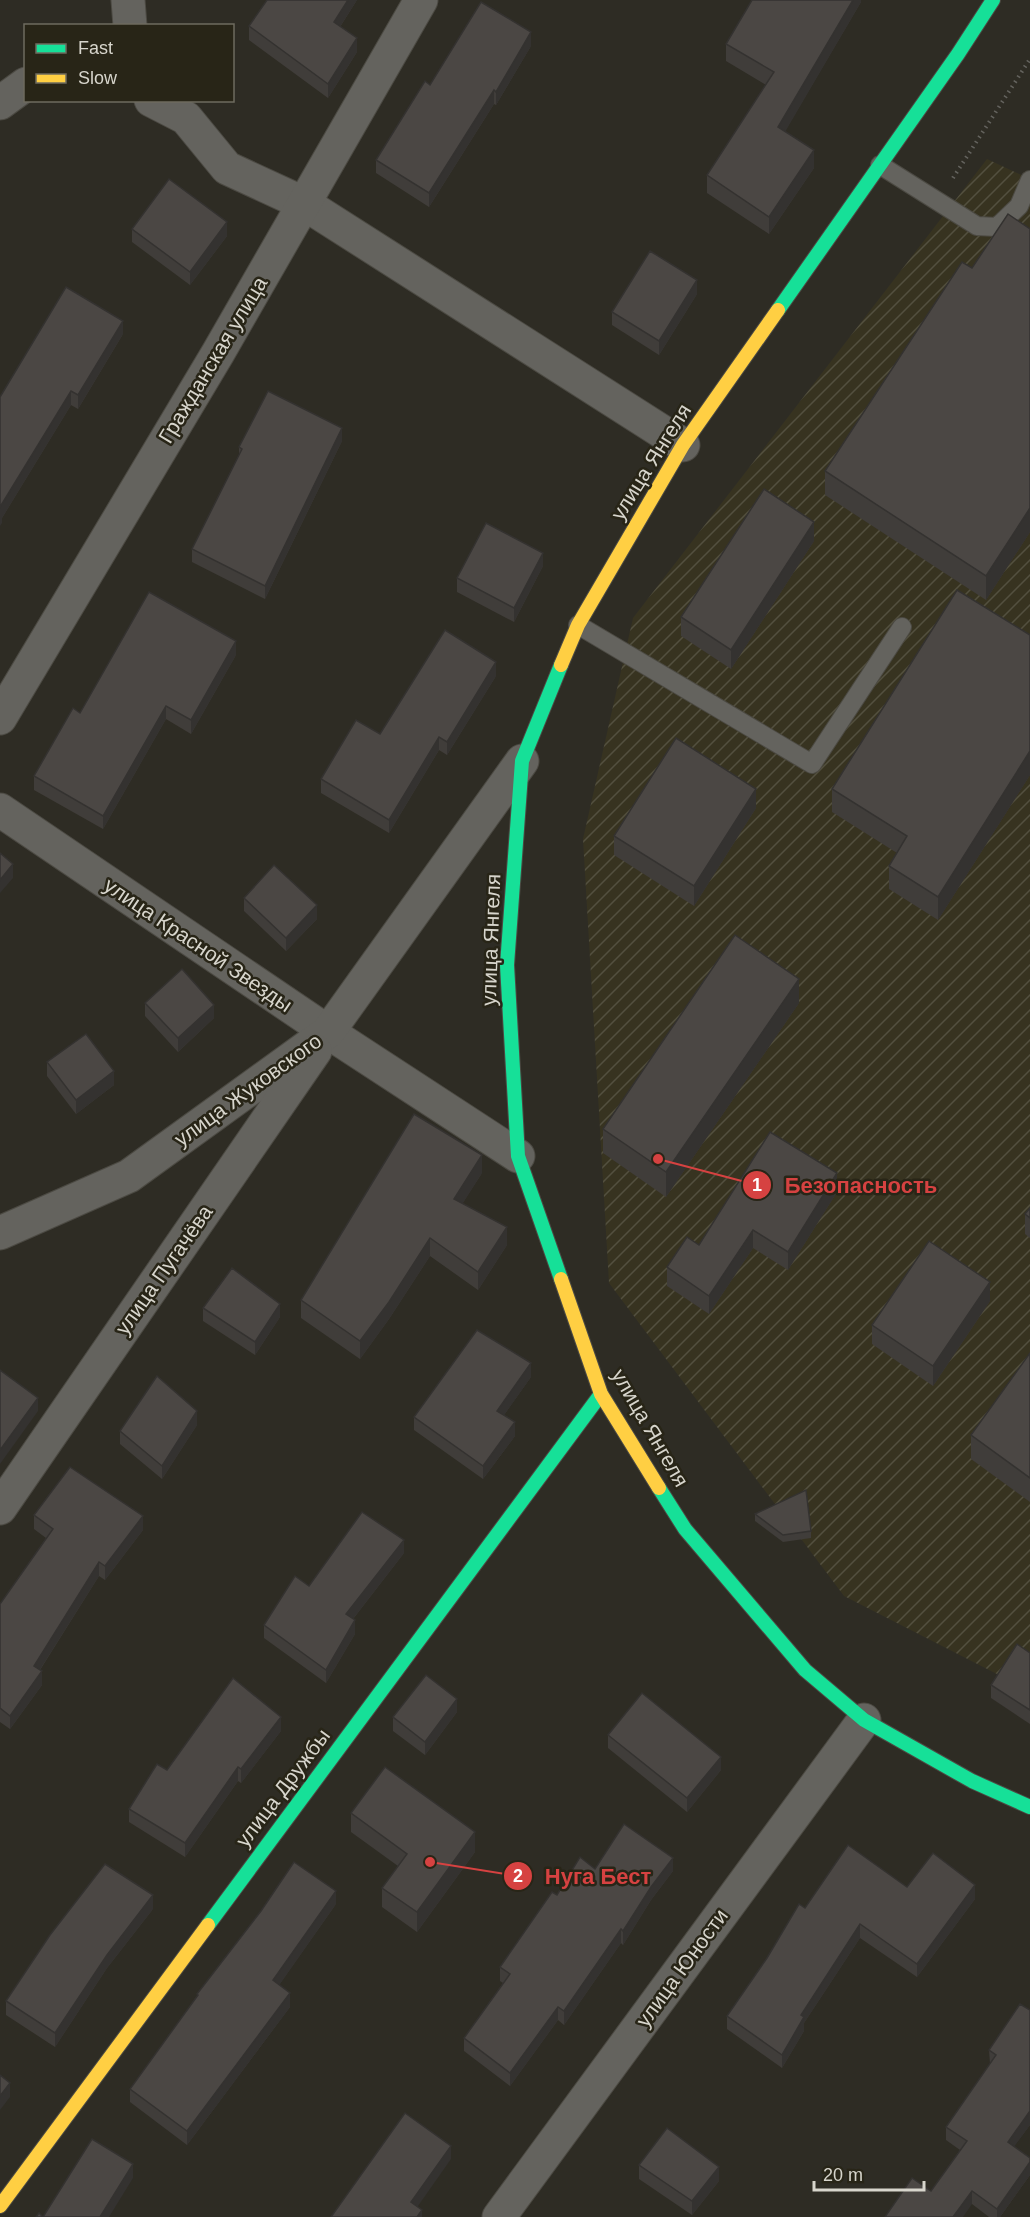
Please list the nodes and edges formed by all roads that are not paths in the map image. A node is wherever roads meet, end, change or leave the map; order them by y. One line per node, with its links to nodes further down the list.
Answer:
1 (128, 0): 4 (street)
2 (421, 0): 10 (street, Гражданская улица)
3 (993, 0): 8 (street, улица Янгеля)
4 (130, 24)
5 (24, 85): 6 (street)
6 (0, 102)
7 (155, 102): 10 (street)
8 (880, 165): 9 (lane); 11 (street, улица Янгеля)
9 (1030, 180)
10 (304, 204): 11 (street); 14 (street, Гражданская улица)
11 (683, 445): 12 (street, улица Янгеля)
12 (578, 626): 13 (lane); 15 (street, улица Янгеля)
13 (902, 627)
14 (0, 718)
15 (522, 761): 17 (street, улица Жуковского); 18 (street, улица Янгеля)
16 (0, 810): 17 (street, улица Красной Звезды)
17 (328, 1032): 18 (street, улица Красной Звезды); 19 (street, улица Жуковского); 21 (street, улица Пугачёва)
18 (518, 1156): 20 (street, улица Янгеля)
19 (0, 1233)
20 (601, 1395): 22 (street, улица Янгеля); 24 (street, улица Дружбы)
21 (0, 1508)
22 (864, 1720): 23 (street, улица Янгеля); 25 (street, улица Юности)
23 (1030, 1807)
24 (0, 2206)
25 (499, 2217)

